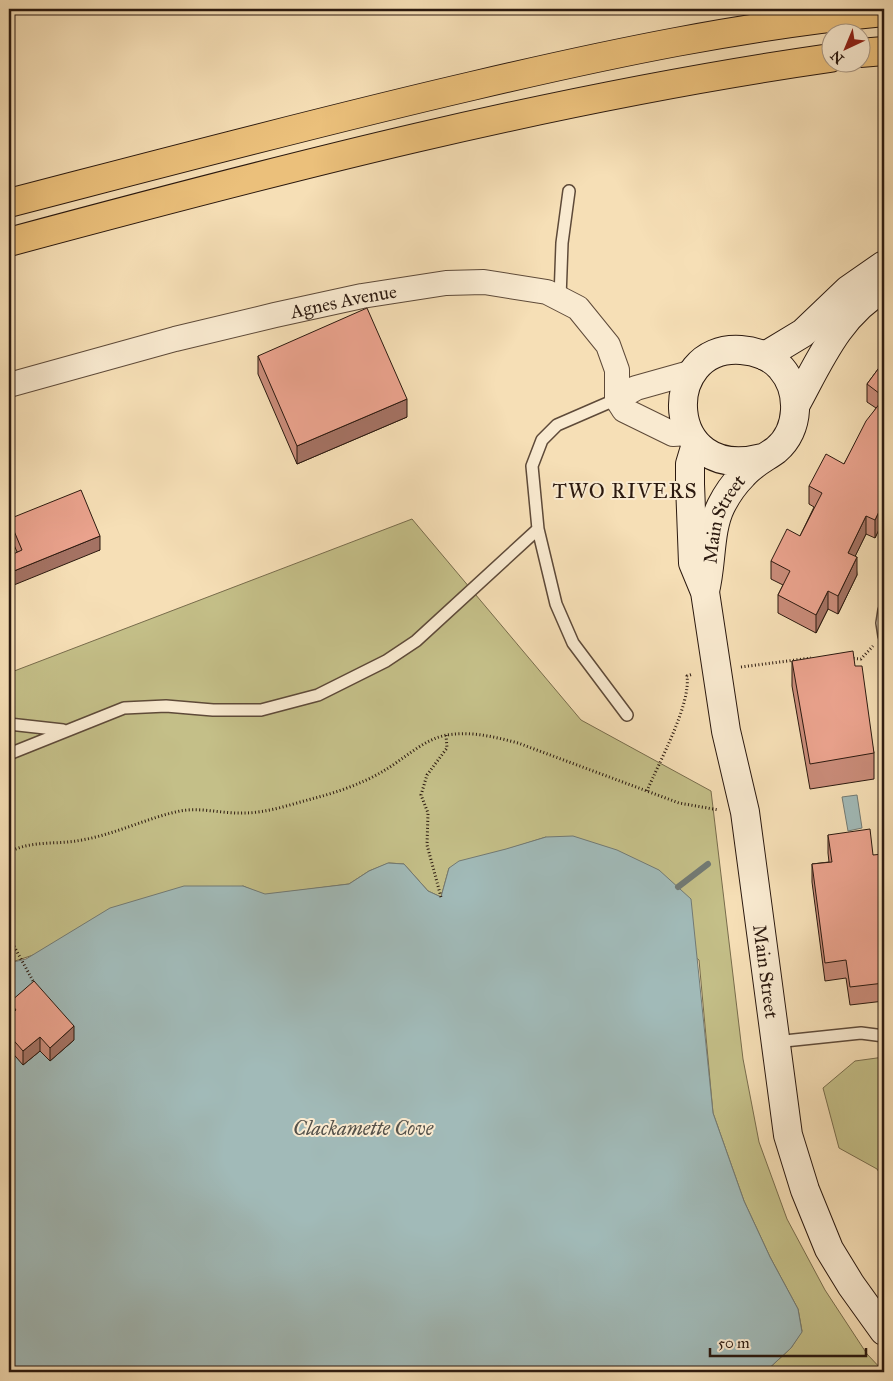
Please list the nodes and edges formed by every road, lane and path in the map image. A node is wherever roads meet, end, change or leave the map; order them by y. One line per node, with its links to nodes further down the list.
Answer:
1 (884, 12): 6 (highway)
2 (884, 51): 3 (highway)
3 (870, 52)
4 (820, 60): 7 (highway)
5 (569, 191): 10 (lane)
6 (9, 202)
7 (9, 242)
8 (884, 266): 11 (street)
9 (884, 288): 15 (street, Main Street)
10 (560, 298): 13 (street, Agnes Avenue); 14 (street, Agnes Avenue)
11 (766, 356): 12 (street, Main Street); 15 (street, Main Street)
12 (693, 372): 14 (street); 16 (street, Main Street)
13 (9, 385)
14 (617, 399): 16 (street); 18 (lane)
15 (796, 404): 17 (street, Main Street)
16 (693, 438): 17 (street, Main Street); 19 (street, Main Street)
17 (762, 458): 19 (street, Main Street)
18 (538, 529): 26 (lane); 28 (lane)
19 (705, 592): 32 (street, Main Street)
20 (884, 610): 21 (lane)
21 (884, 635): 23 (path)
22 (816, 657): 24 (path)
23 (845, 657)
24 (734, 668)
25 (694, 674): 31 (path)
26 (628, 715)
27 (9, 724): 28 (lane)
28 (65, 730): 30 (lane)
29 (446, 735): 31 (path); 33 (path); 34 (path)
30 (9, 754)
31 (647, 791): 32 (path)
32 (745, 812): 38 (street, Main Street)
33 (9, 852)
34 (441, 897)
35 (9, 937): 36 (path)
36 (33, 981)
37 (884, 1036): 38 (lane)
38 (775, 1042): 39 (street, Main Street)
39 (884, 1331)

